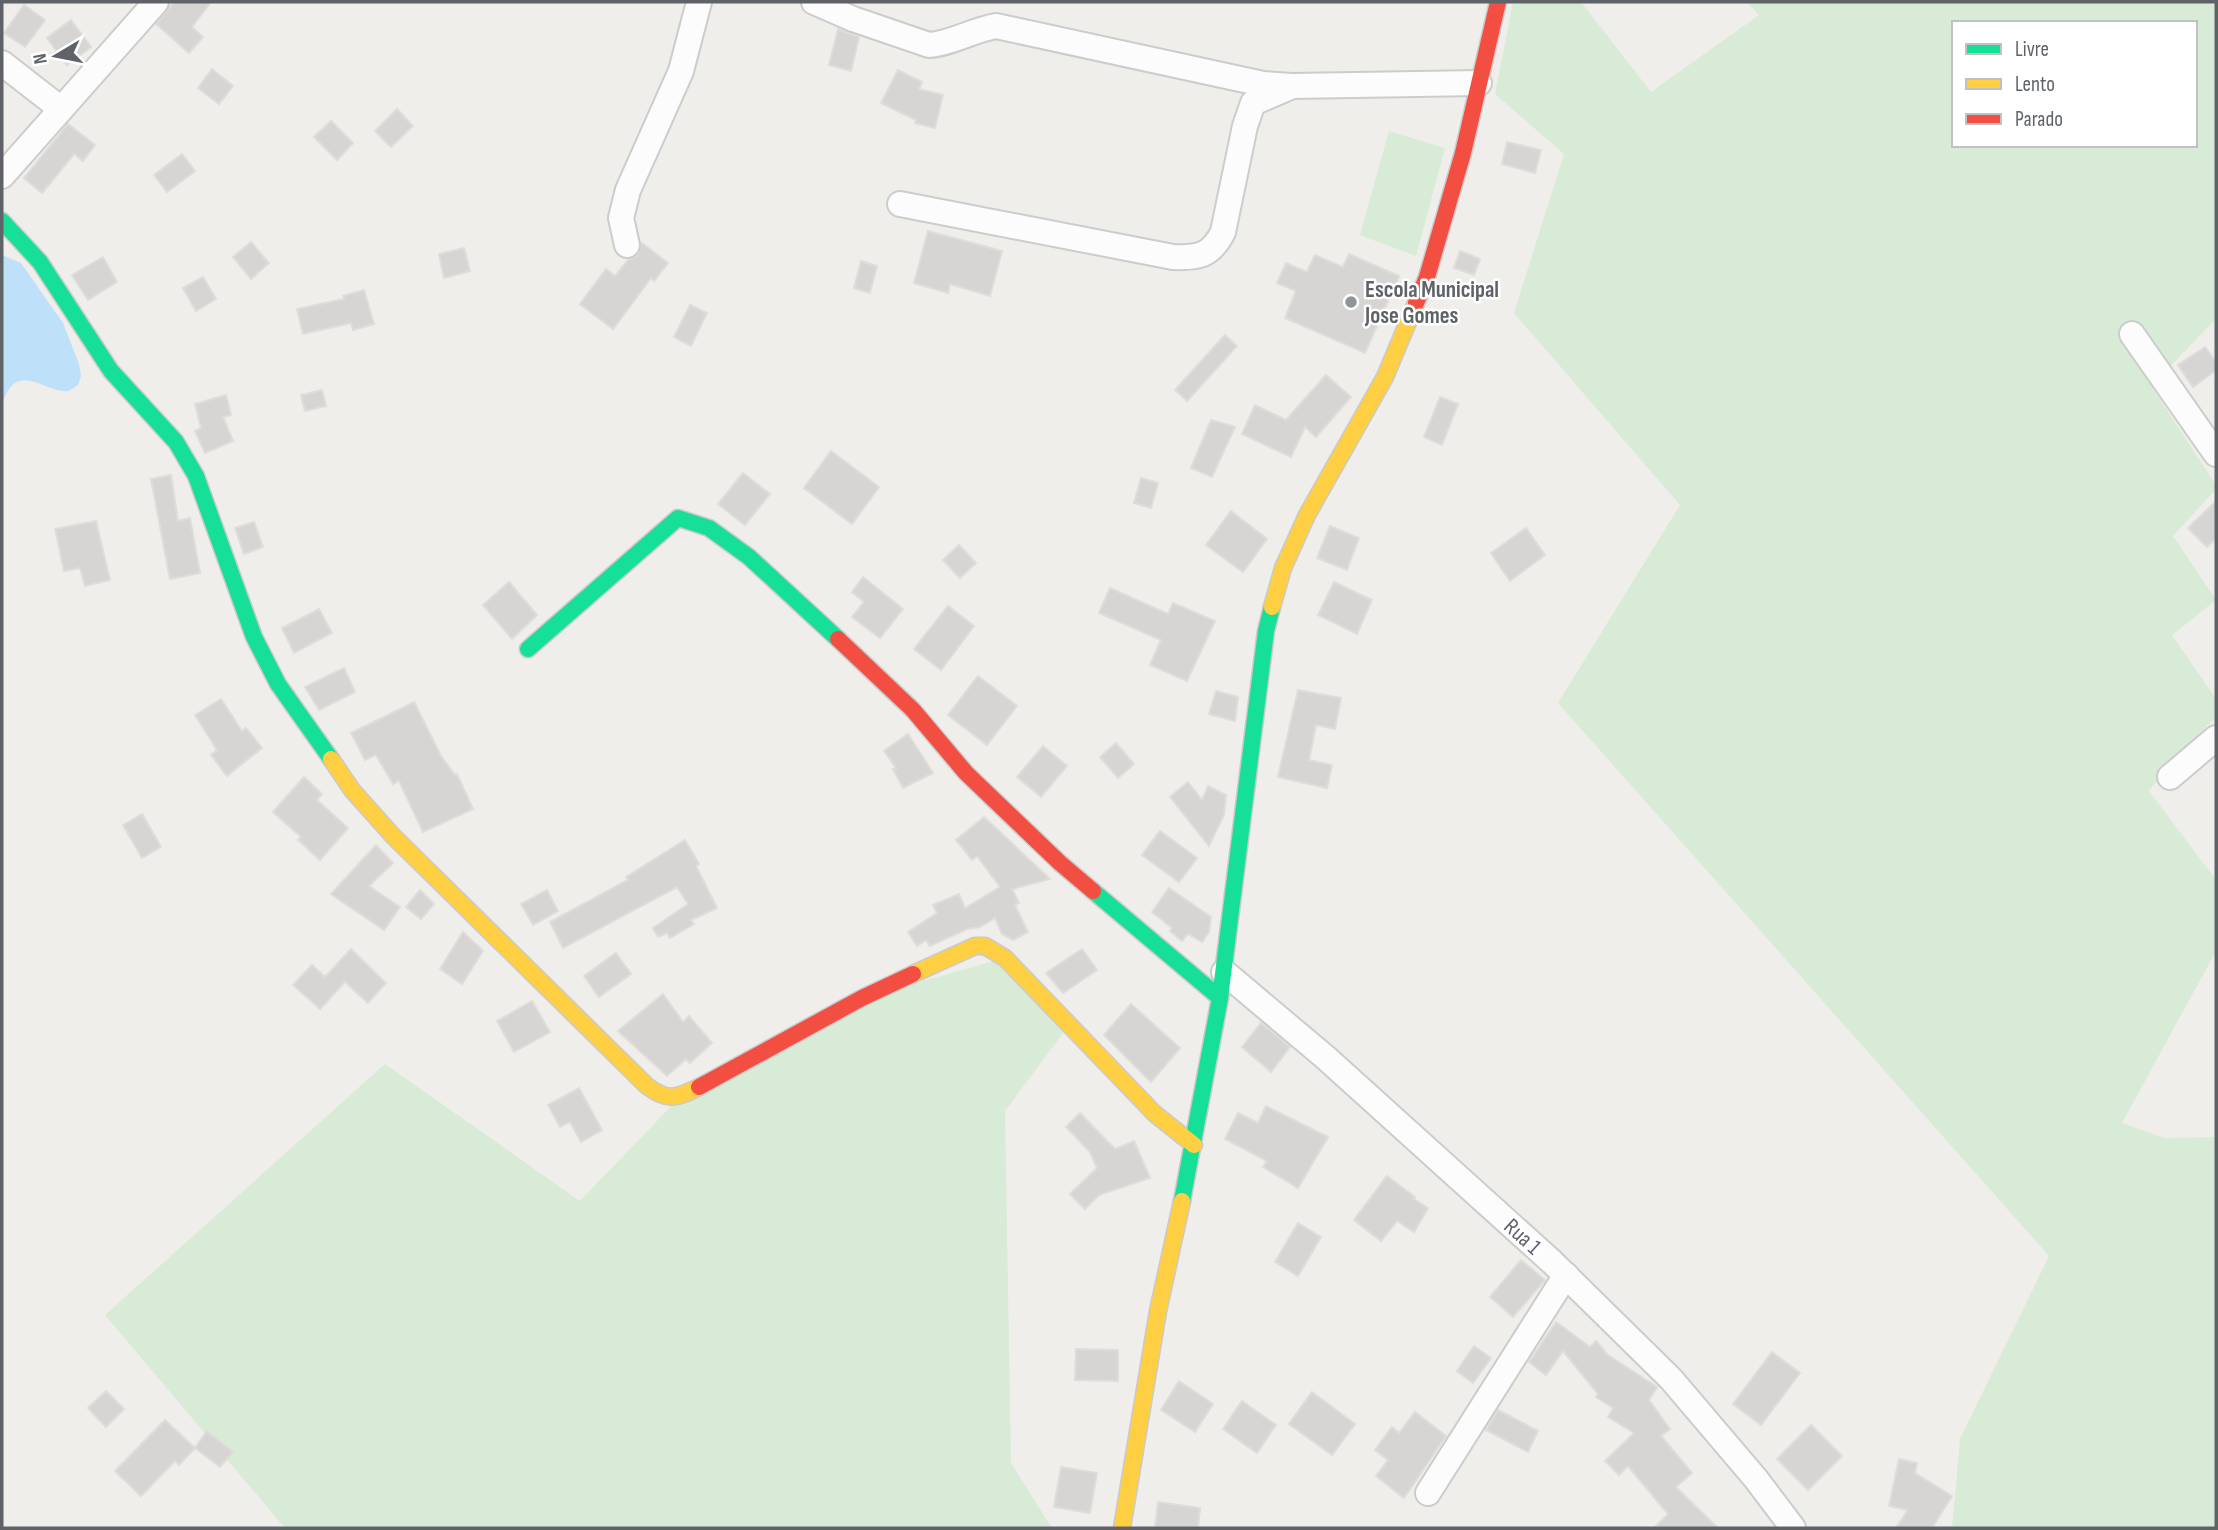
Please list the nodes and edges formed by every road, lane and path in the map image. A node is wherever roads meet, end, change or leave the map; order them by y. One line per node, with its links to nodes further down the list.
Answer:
1 (156, 2): 8 (street)
2 (699, 2): 12 (street)
3 (814, 2): 7 (street)
4 (1498, 2): 6 (street)
5 (2, 63): 8 (street)
6 (1479, 83): 7 (street); 18 (street)
7 (1292, 86): 10 (street)
8 (61, 109): 9 (street)
9 (2, 176)
10 (900, 204)
11 (2, 221): 20 (street)
12 (627, 245)
13 (2132, 334): 14 (street)
14 (2216, 454)
15 (528, 649): 19 (street)
16 (2216, 737): 17 (street)
17 (2170, 777)
18 (1224, 972): 19 (street); 21 (street, Rua 1)
19 (1220, 998): 20 (street)
20 (1194, 1146): 23 (street)
21 (1566, 1276): 22 (street); 24 (street, Rua 1)
22 (1428, 1493)
23 (1122, 1528)
24 (1793, 1528)

